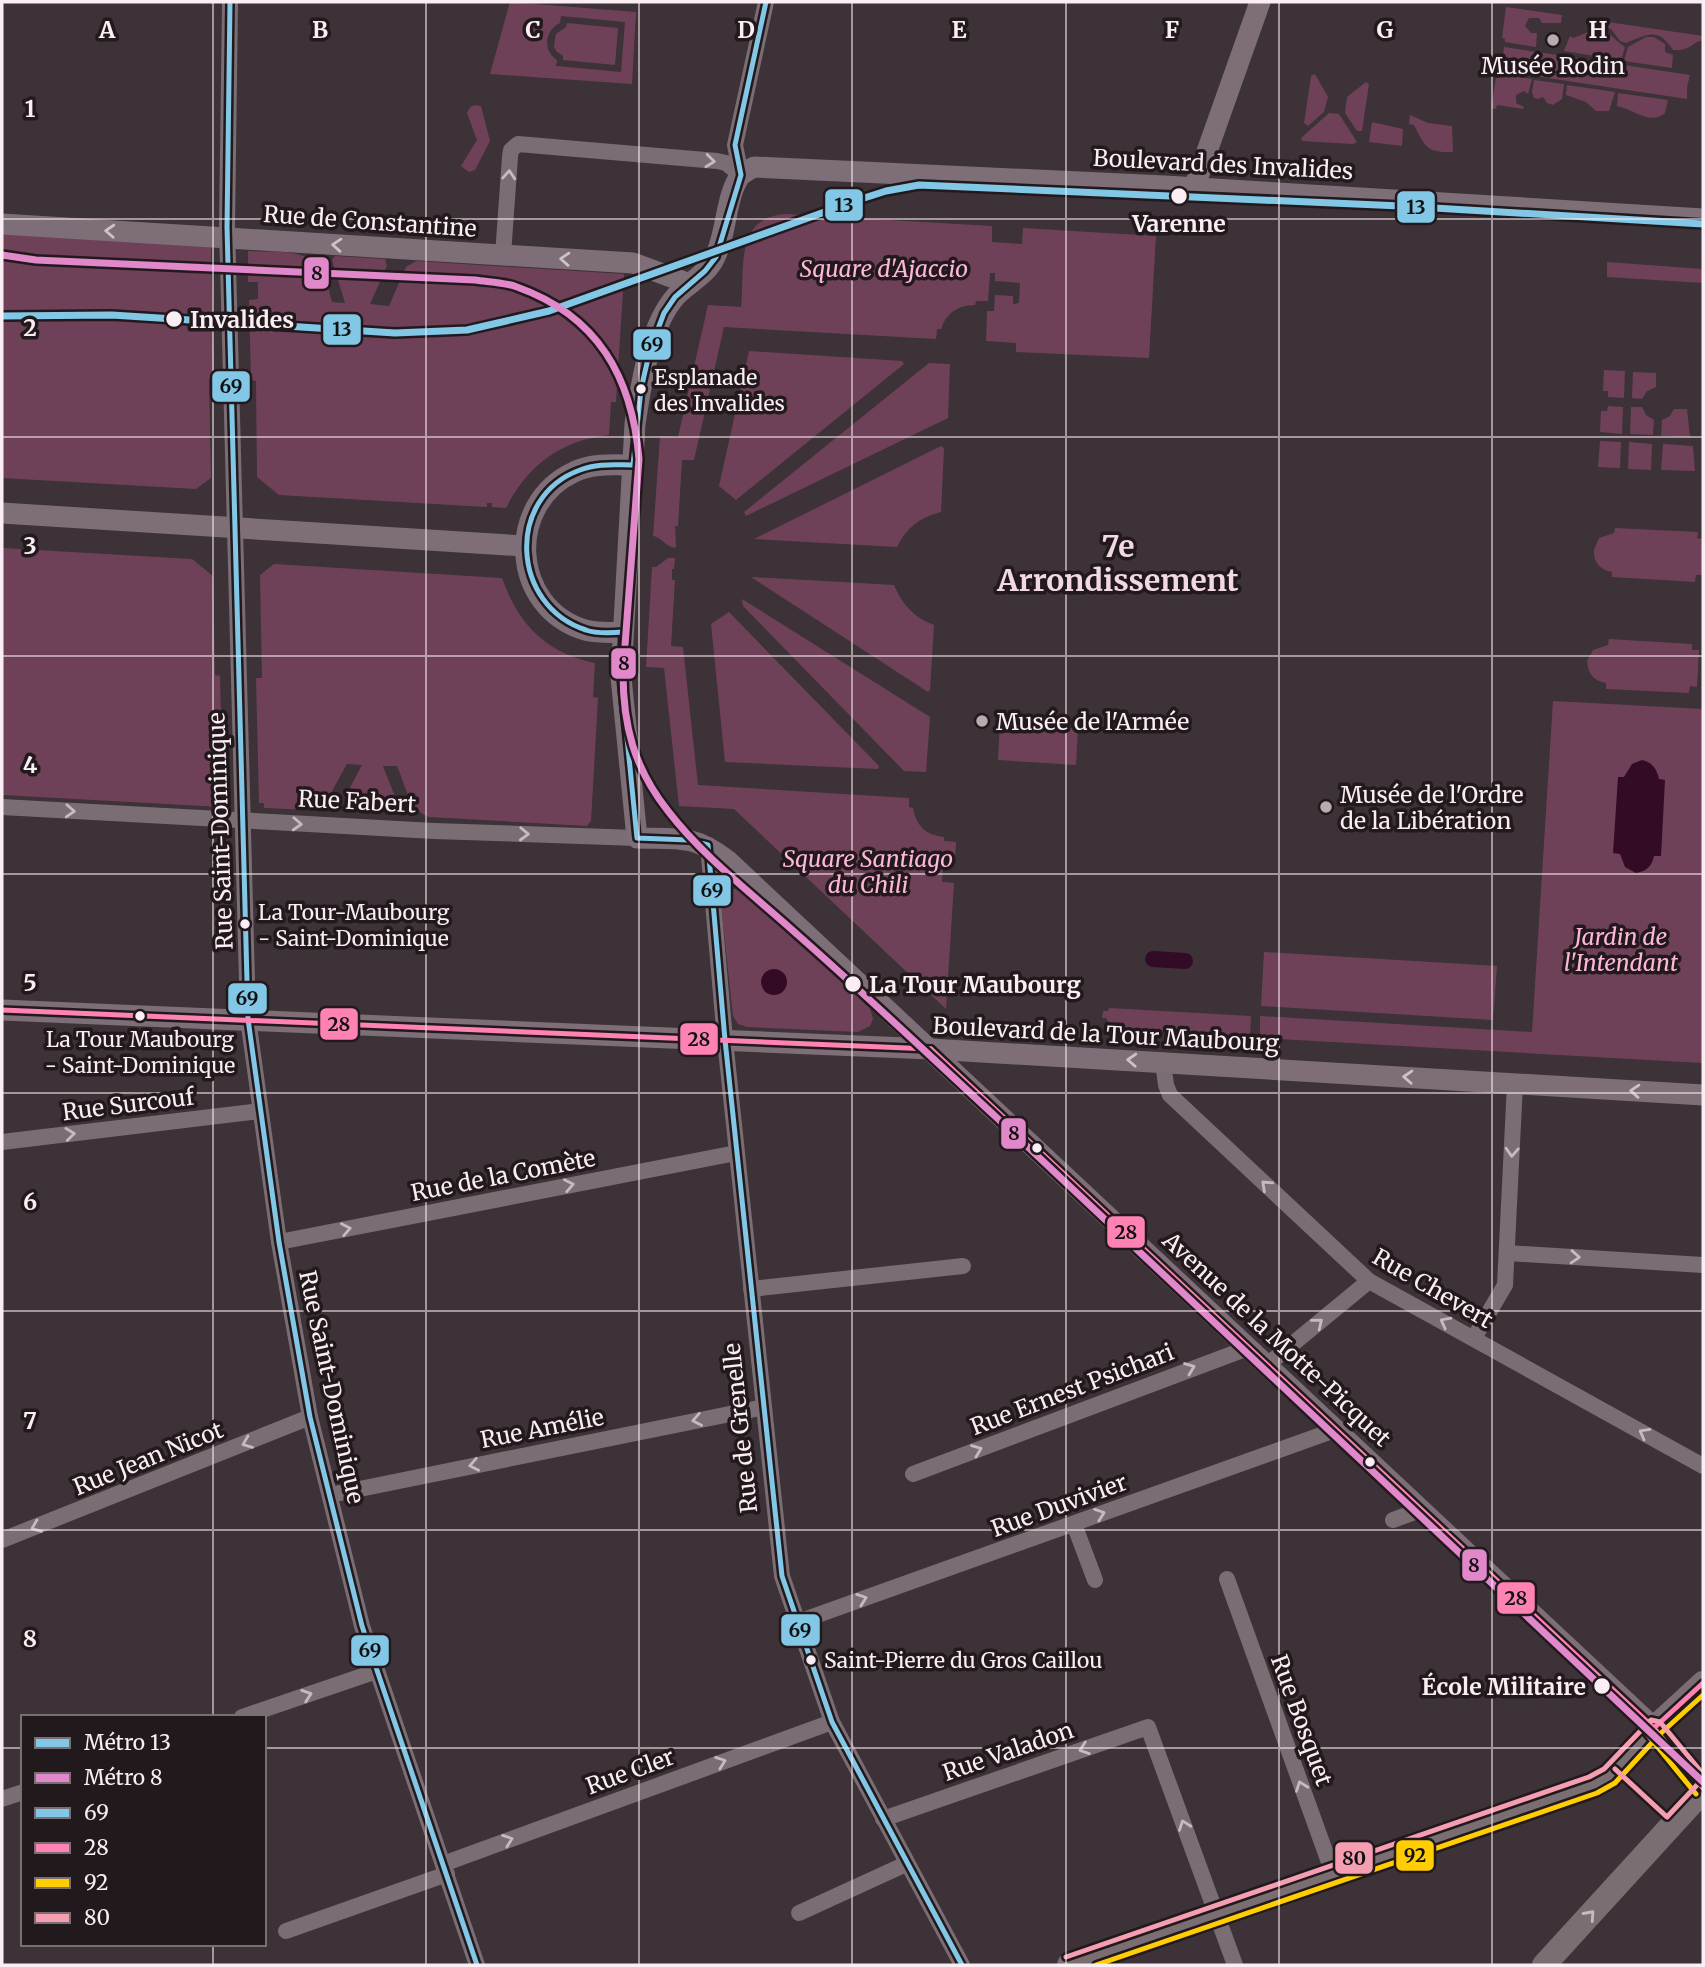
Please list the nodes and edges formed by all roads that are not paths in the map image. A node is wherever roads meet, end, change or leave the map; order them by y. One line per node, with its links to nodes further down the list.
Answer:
1 (230, 2): 8 (street, Rue Saint-Dominique)
2 (766, 2): 4 (street)
3 (1260, 2): 5 (main road)
4 (741, 175): 5 (main road, Boulevard des Invalides); 9 (street, one-way to 4); 10 (main road)
5 (1194, 188): 6 (main road, Boulevard des Invalides)
6 (1703, 219)
7 (2, 224): 8 (main road, Rue de Constantine, one-way to 7)
8 (227, 238): 9 (main road, Rue de Constantine, one-way to 8); 13 (street, Rue Saint-Dominique)
9 (503, 255): 10 (main road, Rue de Constantine, one-way to 9)
10 (690, 284): 11 (main road)
11 (633, 465): 14 (main road); 15 (main road)
12 (2, 513): 13 (main road)
13 (235, 527): 14 (main road); 17 (street, Rue Saint-Dominique)
14 (524, 546): 15 (main road)
15 (623, 632): 18 (main road)
16 (2, 807): 17 (street, Rue Fabert, one-way to 17)
17 (242, 821): 18 (street, Rue Fabert, one-way to 18); 21 (street, Rue Saint-Dominique)
18 (637, 838): 19 (main road, Rue Fabert)
19 (708, 845): 22 (street, Rue de Grenelle); 23 (main road, Avenue de la Motte-Picquet)
20 (2, 1010): 21 (main road, Boulevard de la Tour Maubourg)
21 (248, 1019): 22 (main road, Boulevard de la Tour Maubourg); 27 (street, Rue Saint-Dominique)
22 (725, 1040): 23 (main road, Boulevard de la Tour Maubourg); 29 (street, Rue de Grenelle)
23 (931, 1049): 24 (main road, Boulevard de la Tour Maubourg, one-way to 23); 37 (main road, Avenue de la Motte-Picquet)
24 (1163, 1062): 25 (main road, Boulevard de la Tour Maubourg, one-way to 24); 34 (street, Rue Chevert, one-way to 24)
25 (1515, 1083): 26 (main road, Boulevard de la Tour Maubourg, one-way to 25); 31 (street, one-way to 31)
26 (1703, 1095)
27 (260, 1111): 28 (street, Rue Surcouf, one-way to 27); 30 (street, Rue Saint-Dominique)
28 (2, 1142)
29 (736, 1153): 30 (street, Rue de la Comète, one-way to 29); 35 (street, Rue de Grenelle)
30 (279, 1242): 40 (street, Rue Saint-Dominique)
31 (1507, 1253): 32 (street, one-way to 32); 36 (street)
32 (1703, 1265)
33 (963, 1266): 35 (street)
34 (1369, 1281): 36 (street, Rue Chevert, one-way to 34); 38 (street, one-way to 34)
35 (751, 1289): 39 (street, Rue de Grenelle)
36 (1474, 1338): 42 (street, Rue Chevert, one-way to 36)
37 (1248, 1348): 38 (main road, Avenue de la Motte-Picquet); 43 (street, Rue Ernest Psichari, one-way to 37)
38 (1266, 1365): 41 (main road, Avenue de la Motte-Picquet)
39 (764, 1407): 44 (street, Rue Amélie, one-way to 44); 51 (street, Rue de Grenelle)
40 (310, 1418): 44 (street, Rue Saint-Dominique); 48 (street, Rue Jean Nicot, one-way to 48)
41 (1335, 1430): 45 (main road, Avenue de la Motte-Picquet); 47 (street, Rue Duvivier, one-way to 41)
42 (1703, 1466)
43 (914, 1474)
44 (330, 1495): 52 (street, Rue Saint-Dominique)
45 (1420, 1510): 46 (street); 56 (main road, Avenue de la Motte-Picquet)
46 (1393, 1520)
47 (1074, 1524): 50 (street); 51 (street, Rue Duvivier, one-way to 47)
48 (2, 1540)
49 (1227, 1579): 63 (street, Rue Bosquet, one-way to 49)
50 (1095, 1580)
51 (798, 1622): 55 (street, Rue de Grenelle)
52 (377, 1671): 54 (street, one-way to 52); 62 (street, Rue Saint-Dominique)
53 (1703, 1683): 56 (main road)
54 (248, 1715)
55 (832, 1722): 60 (street, Rue de Grenelle); 62 (street, Rue Cler, one-way to 55)
56 (1654, 1728): 57 (main road, Avenue de la Motte-Picquet); 63 (main road)
57 (1703, 1789): 71 (main road, one-way to 57)
58 (21, 1792): 59 (street)
59 (2, 1799)
60 (883, 1819): 61 (street, Rue de Grenelle); 65 (street, Rue Valadon, one-way to 60)
61 (906, 1864): 64 (street); 68 (street, Rue de Grenelle)
62 (445, 1869): 66 (street, Rue Cler); 67 (street, Rue Saint-Dominique)
63 (1334, 1876): 65 (main road)
64 (799, 1913)
65 (1217, 1915): 69 (main road); 70 (street)
66 (286, 1931)
67 (477, 1965)
68 (962, 1965)
69 (1069, 1965)
70 (1235, 1965)
71 (1544, 1965)

